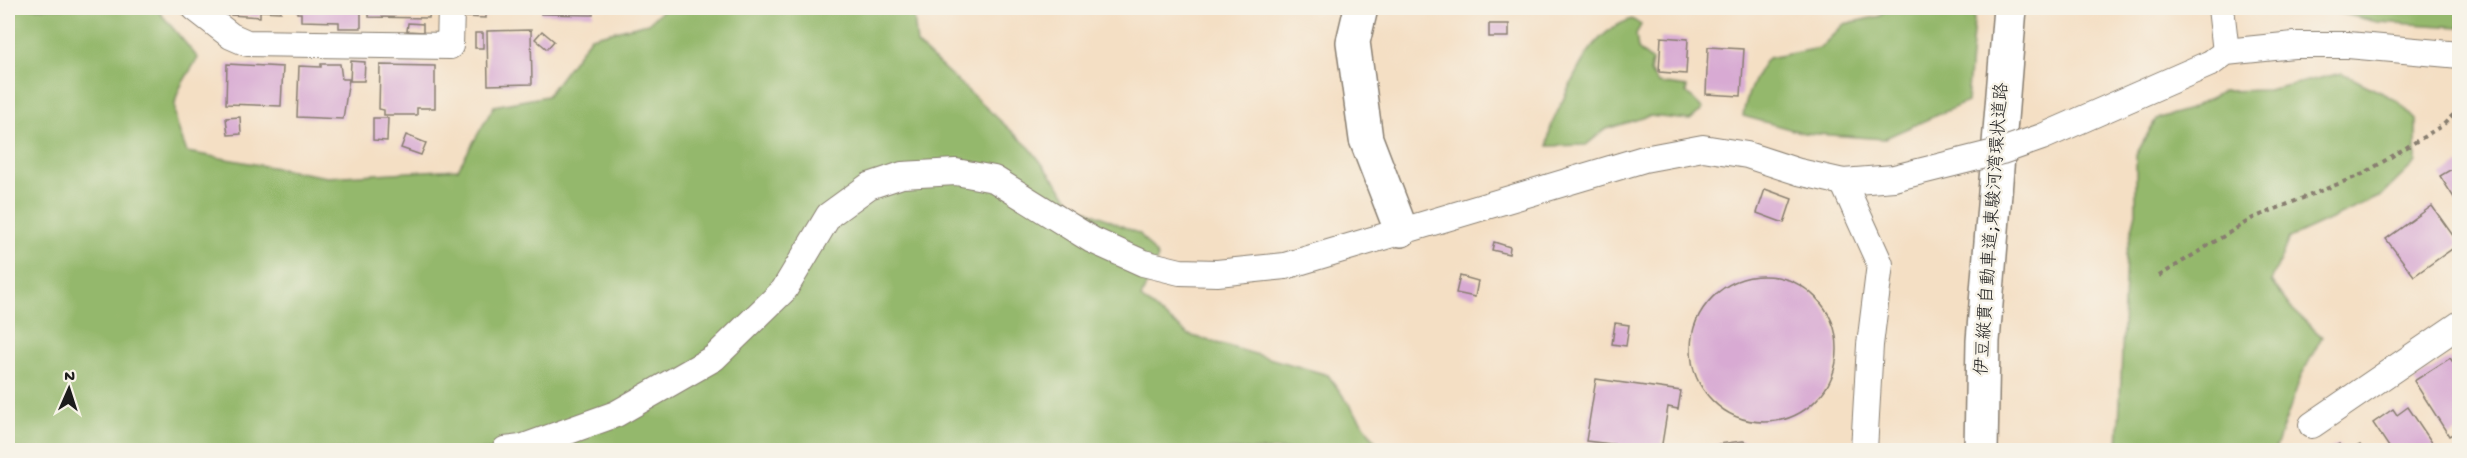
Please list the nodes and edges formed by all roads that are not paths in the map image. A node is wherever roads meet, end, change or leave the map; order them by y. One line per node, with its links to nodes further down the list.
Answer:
1 (195, 8): 2 (street)
2 (451, 8)
3 (1361, 8): 9 (main road)
4 (2010, 8): 14 (main road, 伊豆縦貫自動車道;東駿河湾環状道路)
5 (2221, 8): 7 (street)
6 (2460, 55): 7 (street)
7 (2219, 57): 8 (street, bridge)
8 (1843, 182): 9 (street); 13 (street)
9 (1401, 230): 12 (street)
10 (2460, 324): 11 (street)
11 (2312, 425)
12 (505, 450)
13 (1864, 450)
14 (1981, 450)

